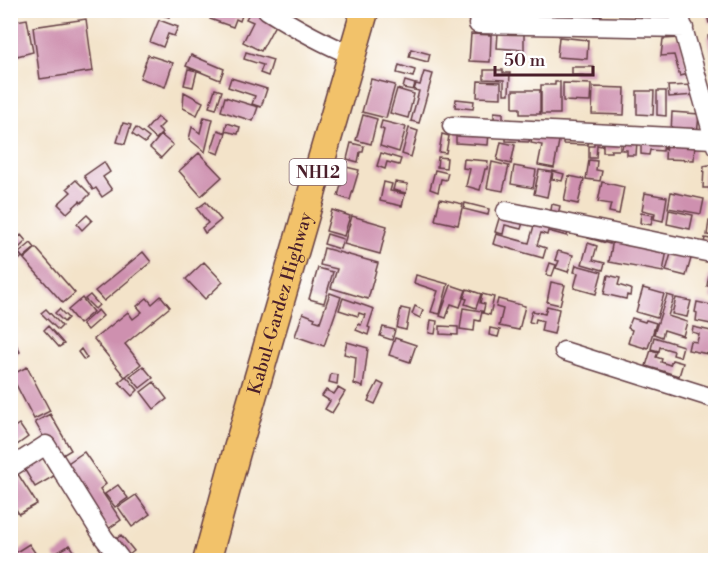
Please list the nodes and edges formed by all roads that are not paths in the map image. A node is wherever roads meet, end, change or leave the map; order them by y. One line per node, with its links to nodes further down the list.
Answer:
1 (267, 10): 5 (street)
2 (365, 10): 5 (highway, Kabul-Gardez Highway / NH12)
3 (681, 19): 4 (street); 7 (street)
4 (478, 24)
5 (352, 55): 14 (highway, Kabul-Gardez Highway / NH12)
6 (452, 126): 7 (street)
7 (714, 142)
8 (506, 212): 9 (street)
9 (716, 254)
10 (564, 351): 11 (street)
11 (716, 399)
12 (10, 468): 13 (street)
13 (121, 561)
14 (207, 561)

